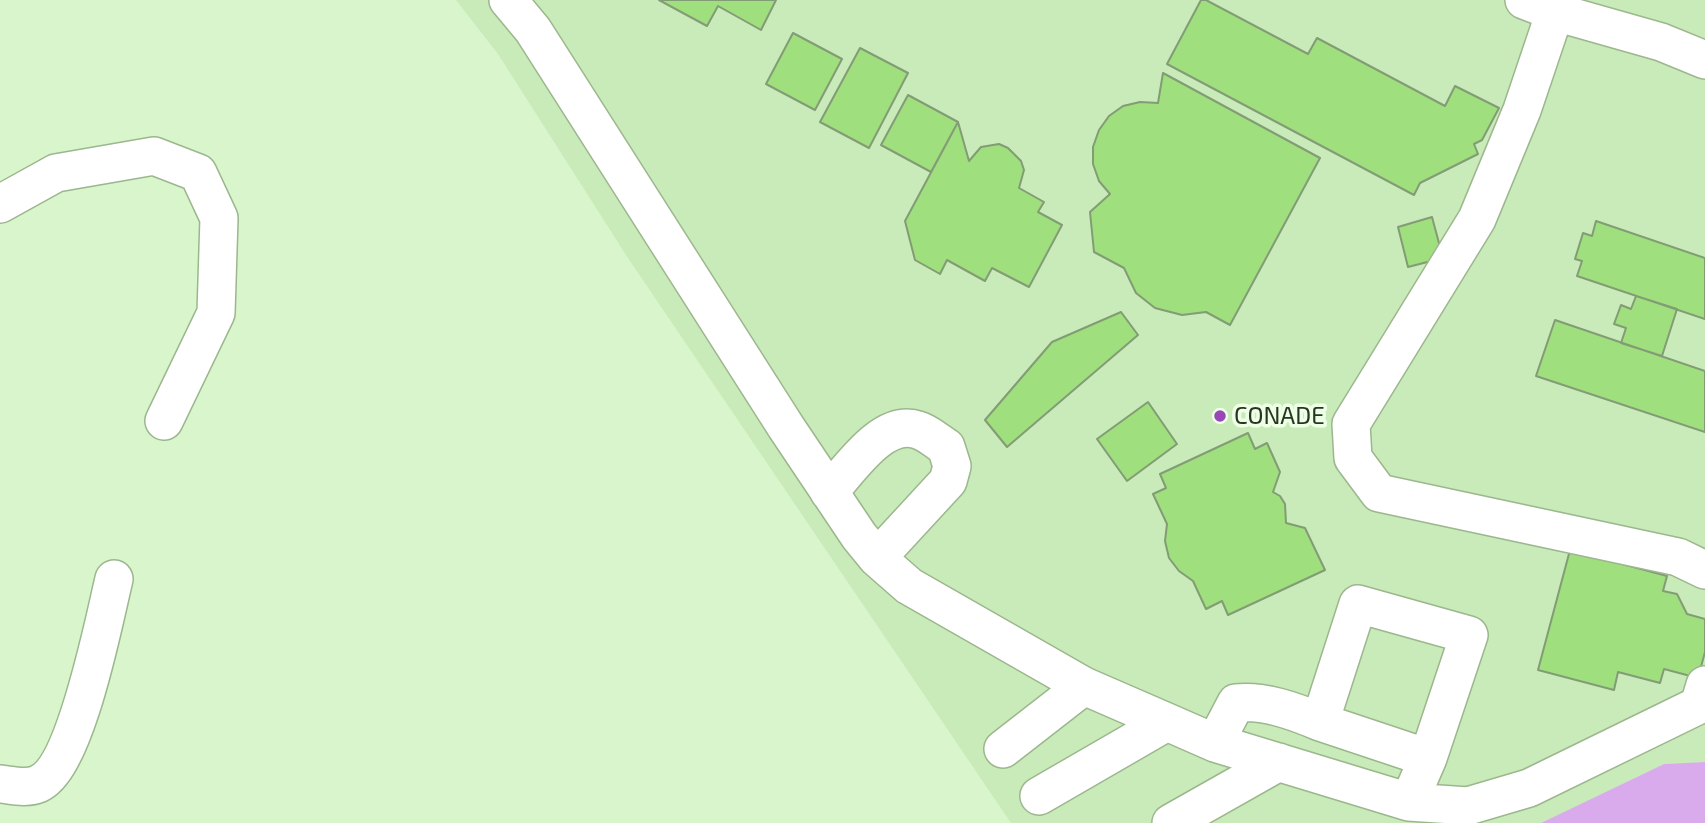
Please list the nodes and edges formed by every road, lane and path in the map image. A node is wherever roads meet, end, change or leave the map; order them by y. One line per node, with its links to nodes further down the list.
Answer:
1 (508, 0): 6 (street)
2 (1539, 6): 3 (street); 8 (street)
3 (1705, 60)
4 (0, 204): 5 (street)
5 (164, 421)
6 (829, 492): 7 (street); 7 (street)
7 (877, 558): 11 (street)
8 (1705, 570)
9 (114, 579): 18 (street)
10 (1705, 685): 20 (street)
11 (1084, 686): 12 (street); 15 (street)
12 (1167, 722): 14 (street); 19 (street)
13 (1320, 722): 14 (street); 16 (street); 16 (street)
14 (1215, 743): 17 (street)
15 (1003, 748)
16 (1428, 758): 20 (street)
17 (1279, 762): 20 (street); 21 (street)
18 (0, 784)
19 (1039, 796)
20 (1409, 802)
21 (1171, 823)

